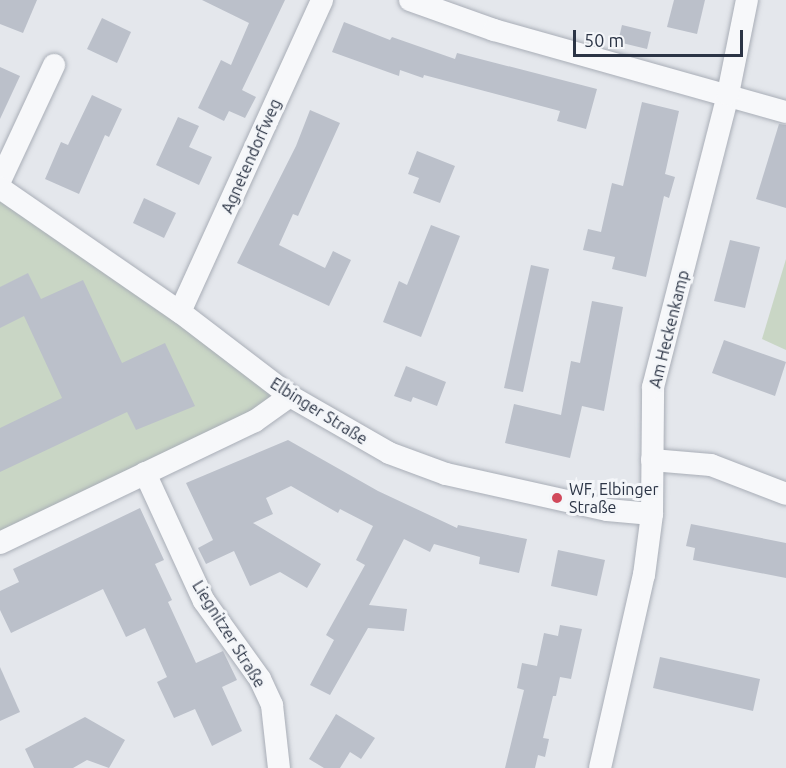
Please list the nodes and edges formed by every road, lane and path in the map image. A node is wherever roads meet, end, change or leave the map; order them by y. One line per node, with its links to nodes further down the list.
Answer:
1 (322, 0): 9 (street, Agnetendorfweg)
2 (410, 0): 5 (street)
3 (747, 0): 5 (street, Am Heckenkamp)
4 (54, 65): 7 (street)
5 (728, 94): 6 (street); 11 (street, Am Heckenkamp)
6 (786, 112)
7 (0, 181)
8 (0, 188): 9 (street, Elbinger Straße)
9 (180, 312): 10 (street, Elbinger Straße)
10 (290, 396): 12 (street); 14 (street, Elbinger Straße)
11 (652, 460): 13 (street); 14 (street, Am Heckenkamp)
12 (145, 473): 15 (street); 16 (street, Liegnitzer Straße)
13 (786, 494)
14 (652, 514): 17 (street, Am Heckenkamp)
15 (0, 543)
16 (279, 768)
17 (600, 768)

